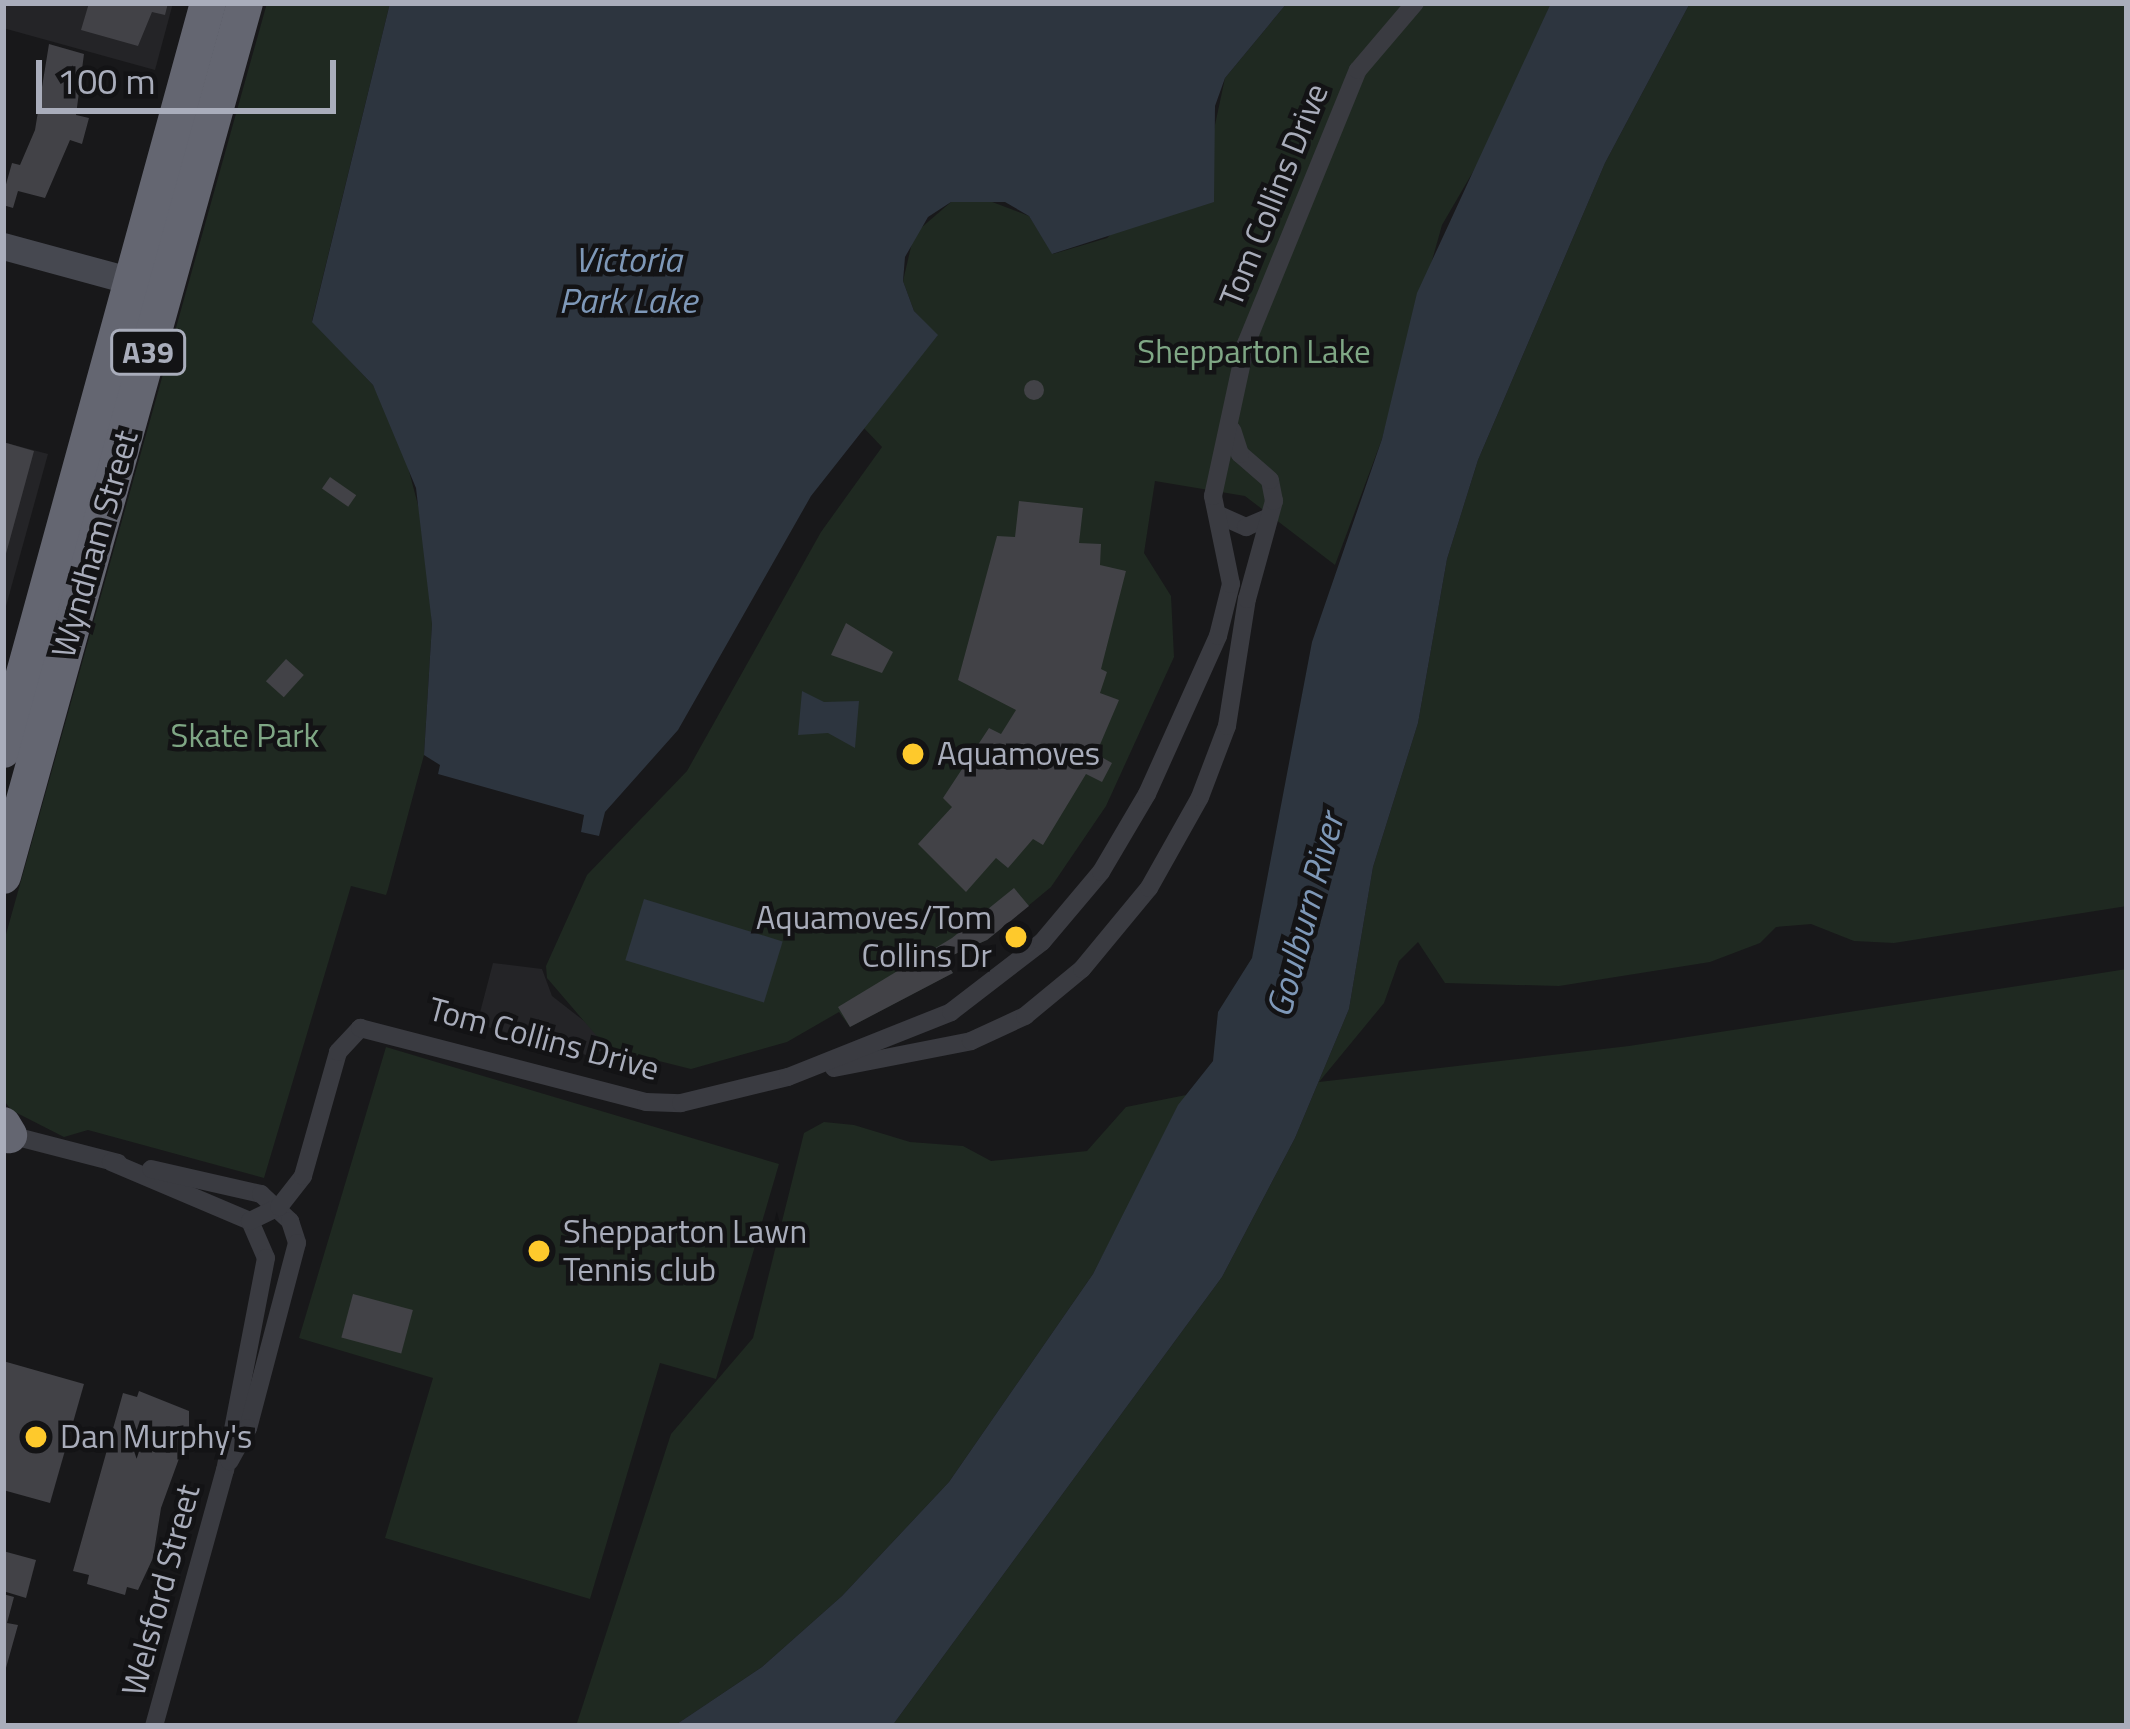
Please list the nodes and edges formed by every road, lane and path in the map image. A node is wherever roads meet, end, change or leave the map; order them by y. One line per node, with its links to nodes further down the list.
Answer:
1 (208, 3): 5 (highway, Wyndham Street / A39)
2 (244, 3): 5 (highway, Wyndham Street / A39)
3 (1414, 3): 6 (street, Tom Collins Drive)
4 (3, 246): 5 (street)
5 (149, 286): 11 (highway, Wyndham Street / A39)
6 (1232, 430): 7 (street); 8 (street, Tom Collins Drive)
7 (1255, 468): 8 (street); 10 (street)
8 (1219, 478): 9 (street)
9 (1219, 515): 10 (street); 14 (street, Tom Collins Drive)
10 (1265, 519): 14 (street, Tom Collins Drive)
11 (24, 694): 12 (highway, Wyndham Street / A39); 13 (highway, Wyndham Street / A39)
12 (3, 750)
13 (3, 876)
14 (788, 1077): 17 (street, Tom Collins Drive)
15 (5, 1131): 16 (street)
16 (111, 1162): 17 (street); 18 (street)
17 (279, 1207): 18 (street); 19 (street, Welsford Street)
18 (250, 1221): 19 (street, Welsford Street)
19 (225, 1470): 20 (street, Welsford Street)
20 (154, 1726)

